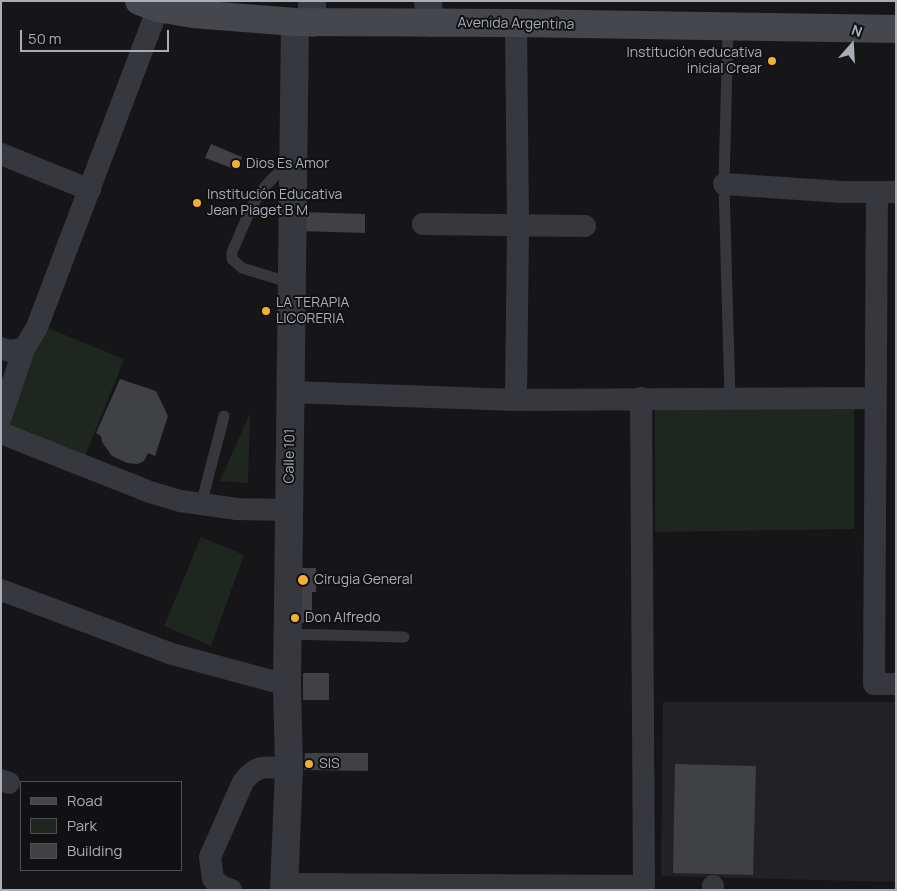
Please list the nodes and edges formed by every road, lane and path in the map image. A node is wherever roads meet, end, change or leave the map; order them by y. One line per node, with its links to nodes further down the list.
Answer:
1 (148, 5): 2 (main road, Avenida Argentina); 11 (street)
2 (260, 11): 4 (main road, Avenida Argentina)
3 (429, 12): 4 (main road, Avenida Argentina); 5 (main road, Avenida Argentina)
4 (307, 16): 9 (street, Calle 101)
5 (516, 23): 6 (main road, Avenida Argentina); 14 (street)
6 (728, 27): 7 (main road, Avenida Argentina); 10 (lane)
7 (896, 29)
8 (1, 154): 11 (street)
9 (295, 161): 16 (street, Calle 101); 16 (lane)
10 (724, 184): 12 (street); 22 (lane)
11 (90, 190): 18 (street)
12 (886, 192): 21 (street)
13 (423, 224): 14 (street)
14 (518, 226): 15 (street); 23 (street)
15 (585, 226)
16 (293, 284): 19 (street, Calle 101)
17 (1, 348): 18 (street)
18 (24, 349): 25 (street)
19 (291, 392): 23 (street); 28 (street, Calle 101)
20 (641, 398): 22 (street); 23 (street); 36 (street)
21 (875, 398): 22 (street); 32 (street)
22 (730, 399)
23 (516, 400)
24 (224, 416): 27 (lane)
25 (1, 417)
26 (1, 432): 27 (street)
27 (201, 505): 28 (street)
28 (290, 510): 30 (street, Calle 101)
29 (1, 590): 33 (street)
30 (288, 634): 31 (lane); 33 (street, Calle 101)
31 (404, 637)
32 (896, 684)
33 (287, 685): 34 (street, Calle 101)
34 (289, 769): 35 (street, Calle 101); 37 (street)
35 (284, 887): 36 (street)
36 (507, 887)
37 (231, 890)

